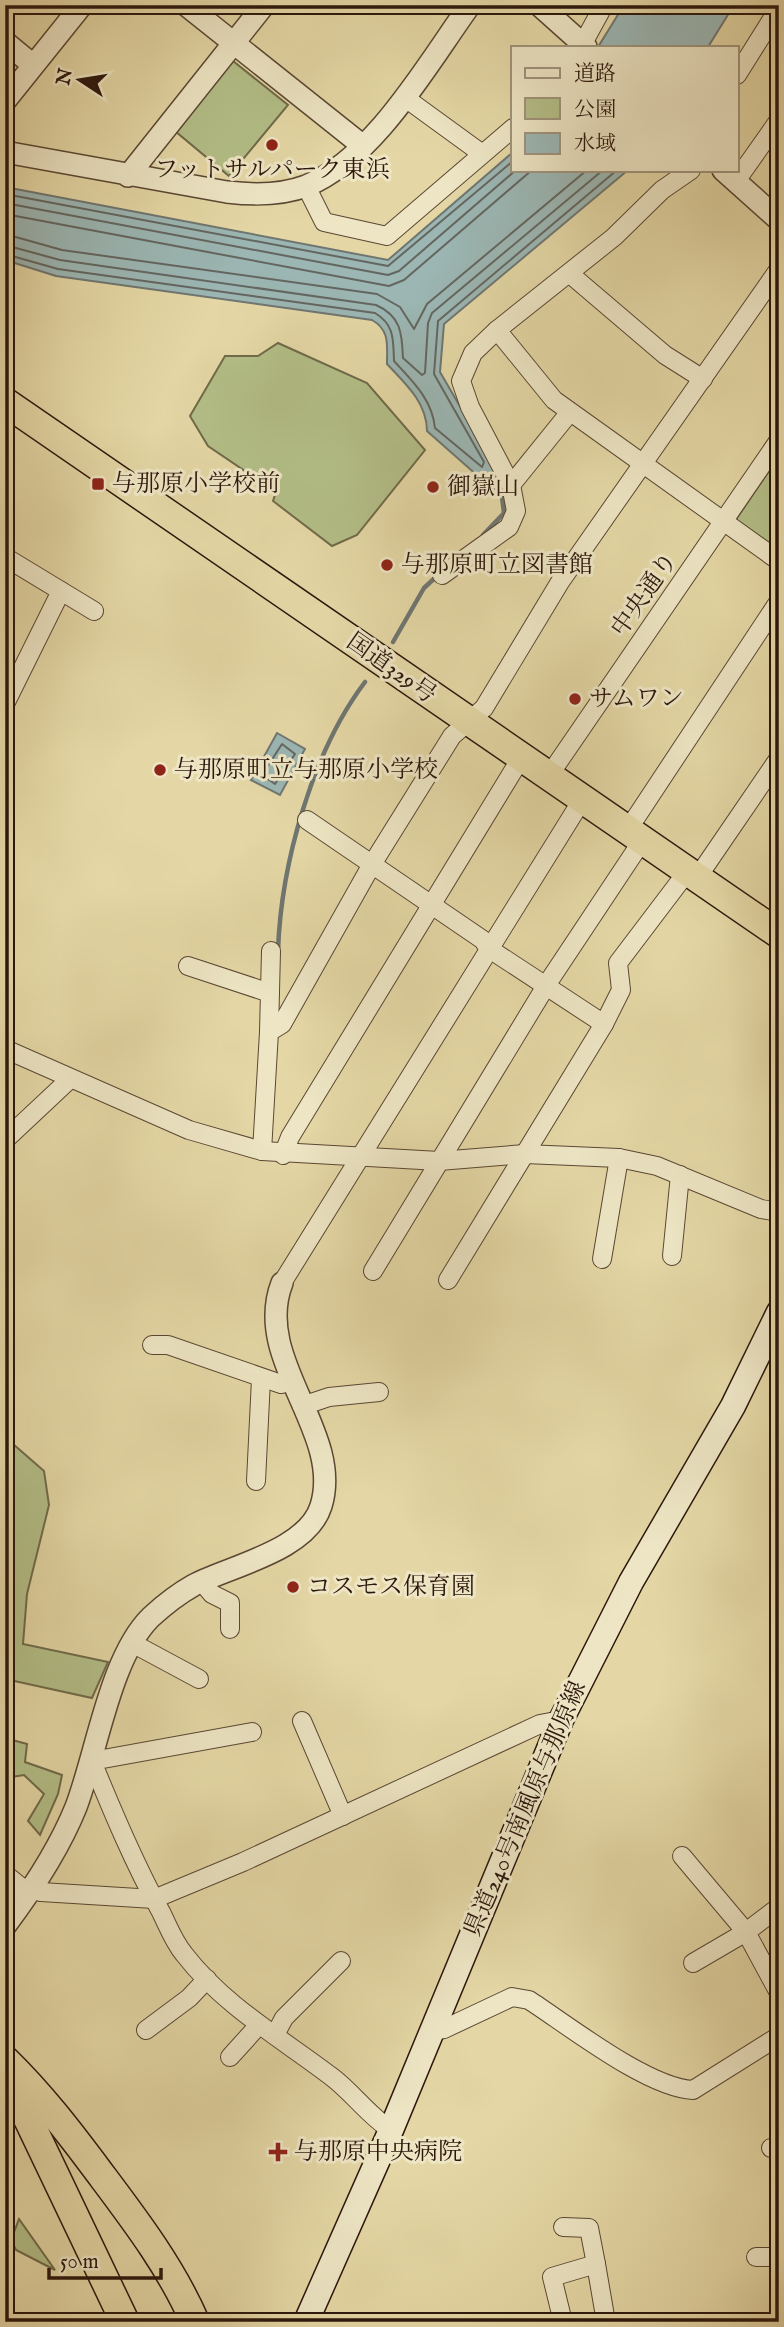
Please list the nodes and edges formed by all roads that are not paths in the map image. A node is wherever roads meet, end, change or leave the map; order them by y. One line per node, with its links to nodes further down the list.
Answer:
1 (82, 5): 11 (street)
2 (186, 5): 9 (street)
3 (264, 5): 9 (street)
4 (470, 5): 13 (street)
5 (539, 5): 10 (street)
6 (604, 5): 10 (street)
7 (779, 8): 12 (street)
8 (5, 42): 11 (street)
9 (234, 43): 17 (street); 22 (street)
10 (583, 46)
11 (33, 65): 14 (street)
12 (738, 73)
13 (404, 97): 17 (street); 19 (street)
14 (5, 101)
15 (779, 120): 20 (street)
16 (511, 130): 19 (street)
17 (363, 146): 24 (street)
18 (5, 152): 22 (street)
19 (481, 153): 24 (street)
20 (738, 166)
21 (688, 172): 27 (street)
22 (128, 176): 24 (street)
23 (729, 176): 25 (street)
24 (306, 186)
25 (779, 220)
26 (779, 269): 29 (street)
27 (570, 274): 28 (street); 29 (street)
28 (496, 330): 31 (street); 34 (street)
29 (703, 379): 33 (street)
30 (6, 404): 43 (highway, 国道329号)
31 (570, 412): 33 (street); 34 (street)
32 (779, 440): 35 (street, 中央通り)
33 (642, 466): 35 (street); 43 (street)
34 (511, 485): 38 (street)
35 (725, 523): 37 (street); 46 (street, 中央通り)
36 (5, 557): 39 (street)
37 (779, 561)
38 (442, 575)
39 (61, 591): 41 (street); 42 (street)
40 (779, 601): 49 (street)
41 (94, 611)
42 (5, 704)
43 (468, 722): 44 (highway, 国道329号); 50 (street)
44 (521, 758): 46 (highway, 国道329号); 52 (street)
45 (779, 758): 51 (street)
46 (548, 777): 47 (highway, 国道329号)
47 (582, 800): 49 (highway, 国道329号); 54 (street)
48 (306, 820): 50 (street)
49 (634, 836): 51 (highway, 国道329号); 57 (street)
50 (371, 866): 52 (street); 60 (street)
51 (692, 875): 53 (highway, 国道329号); 59 (street)
52 (429, 906): 54 (street); 66 (street)
53 (779, 934)
54 (488, 948): 57 (street); 67 (street)
55 (271, 951): 58 (street)
56 (188, 966): 58 (street)
57 (546, 988): 59 (street); 69 (street)
58 (270, 993): 60 (street)
59 (604, 1024): 65 (street)
60 (269, 1032): 64 (street)
61 (5, 1049): 62 (street)
62 (70, 1079): 63 (street); 64 (street)
63 (5, 1140)
64 (262, 1151): 66 (street)
65 (525, 1154): 68 (street); 69 (street); 75 (street)
66 (283, 1155): 67 (street)
67 (358, 1158): 69 (street); 76 (street)
68 (619, 1158): 70 (street); 73 (street)
69 (439, 1161): 74 (street)
70 (680, 1175): 71 (street); 72 (street)
71 (779, 1212)
72 (672, 1256)
73 (602, 1259)
74 (373, 1271)
75 (449, 1280)
76 (282, 1283): 80 (street)
77 (779, 1312): 88 (main road, 県道240号南風原与那原線)
78 (152, 1345): 79 (street)
79 (261, 1379): 80 (street); 83 (street)
80 (292, 1381): 82 (street)
81 (379, 1392): 82 (street)
82 (302, 1406): 84 (street)
83 (256, 1481)
84 (202, 1582): 85 (street); 86 (street)
85 (230, 1629)
86 (132, 1643): 87 (street); 91 (street)
87 (199, 1679)
88 (561, 1720): 92 (street); 106 (main road, 県道240号南風原与那原線)
89 (302, 1721): 92 (street)
90 (252, 1732): 91 (street)
91 (92, 1761): 95 (street); 96 (street)
92 (343, 1815): 96 (street)
93 (682, 1856): 99 (street)
94 (5, 1874): 95 (street)
95 (31, 1890): 96 (street); 98 (street)
96 (154, 1899): 102 (street)
97 (779, 1907): 99 (street)
98 (5, 1926)
99 (746, 1933): 101 (street); 103 (street)
100 (341, 1961): 107 (street)
101 (693, 1963)
102 (207, 1979): 104 (street); 105 (street)
103 (779, 1993)
104 (258, 2026): 107 (street); 109 (street)
105 (146, 2030)
106 (432, 2031): 108 (street); 112 (main road, 県道240号南風原与那原線)
107 (275, 2035): 112 (street)
108 (779, 2036)
109 (230, 2057)
110 (5, 2060): 118 (highway)
111 (5, 2071): 117 (highway)
112 (391, 2130): 119 (main road, 県道240号南風原与那原線)
113 (563, 2227): 116 (street)
114 (756, 2257): 115 (street)
115 (779, 2257)
116 (596, 2264): 120 (street); 121 (street)
117 (125, 2322)
118 (195, 2322)
119 (306, 2322)
120 (563, 2322)
121 (606, 2322)

